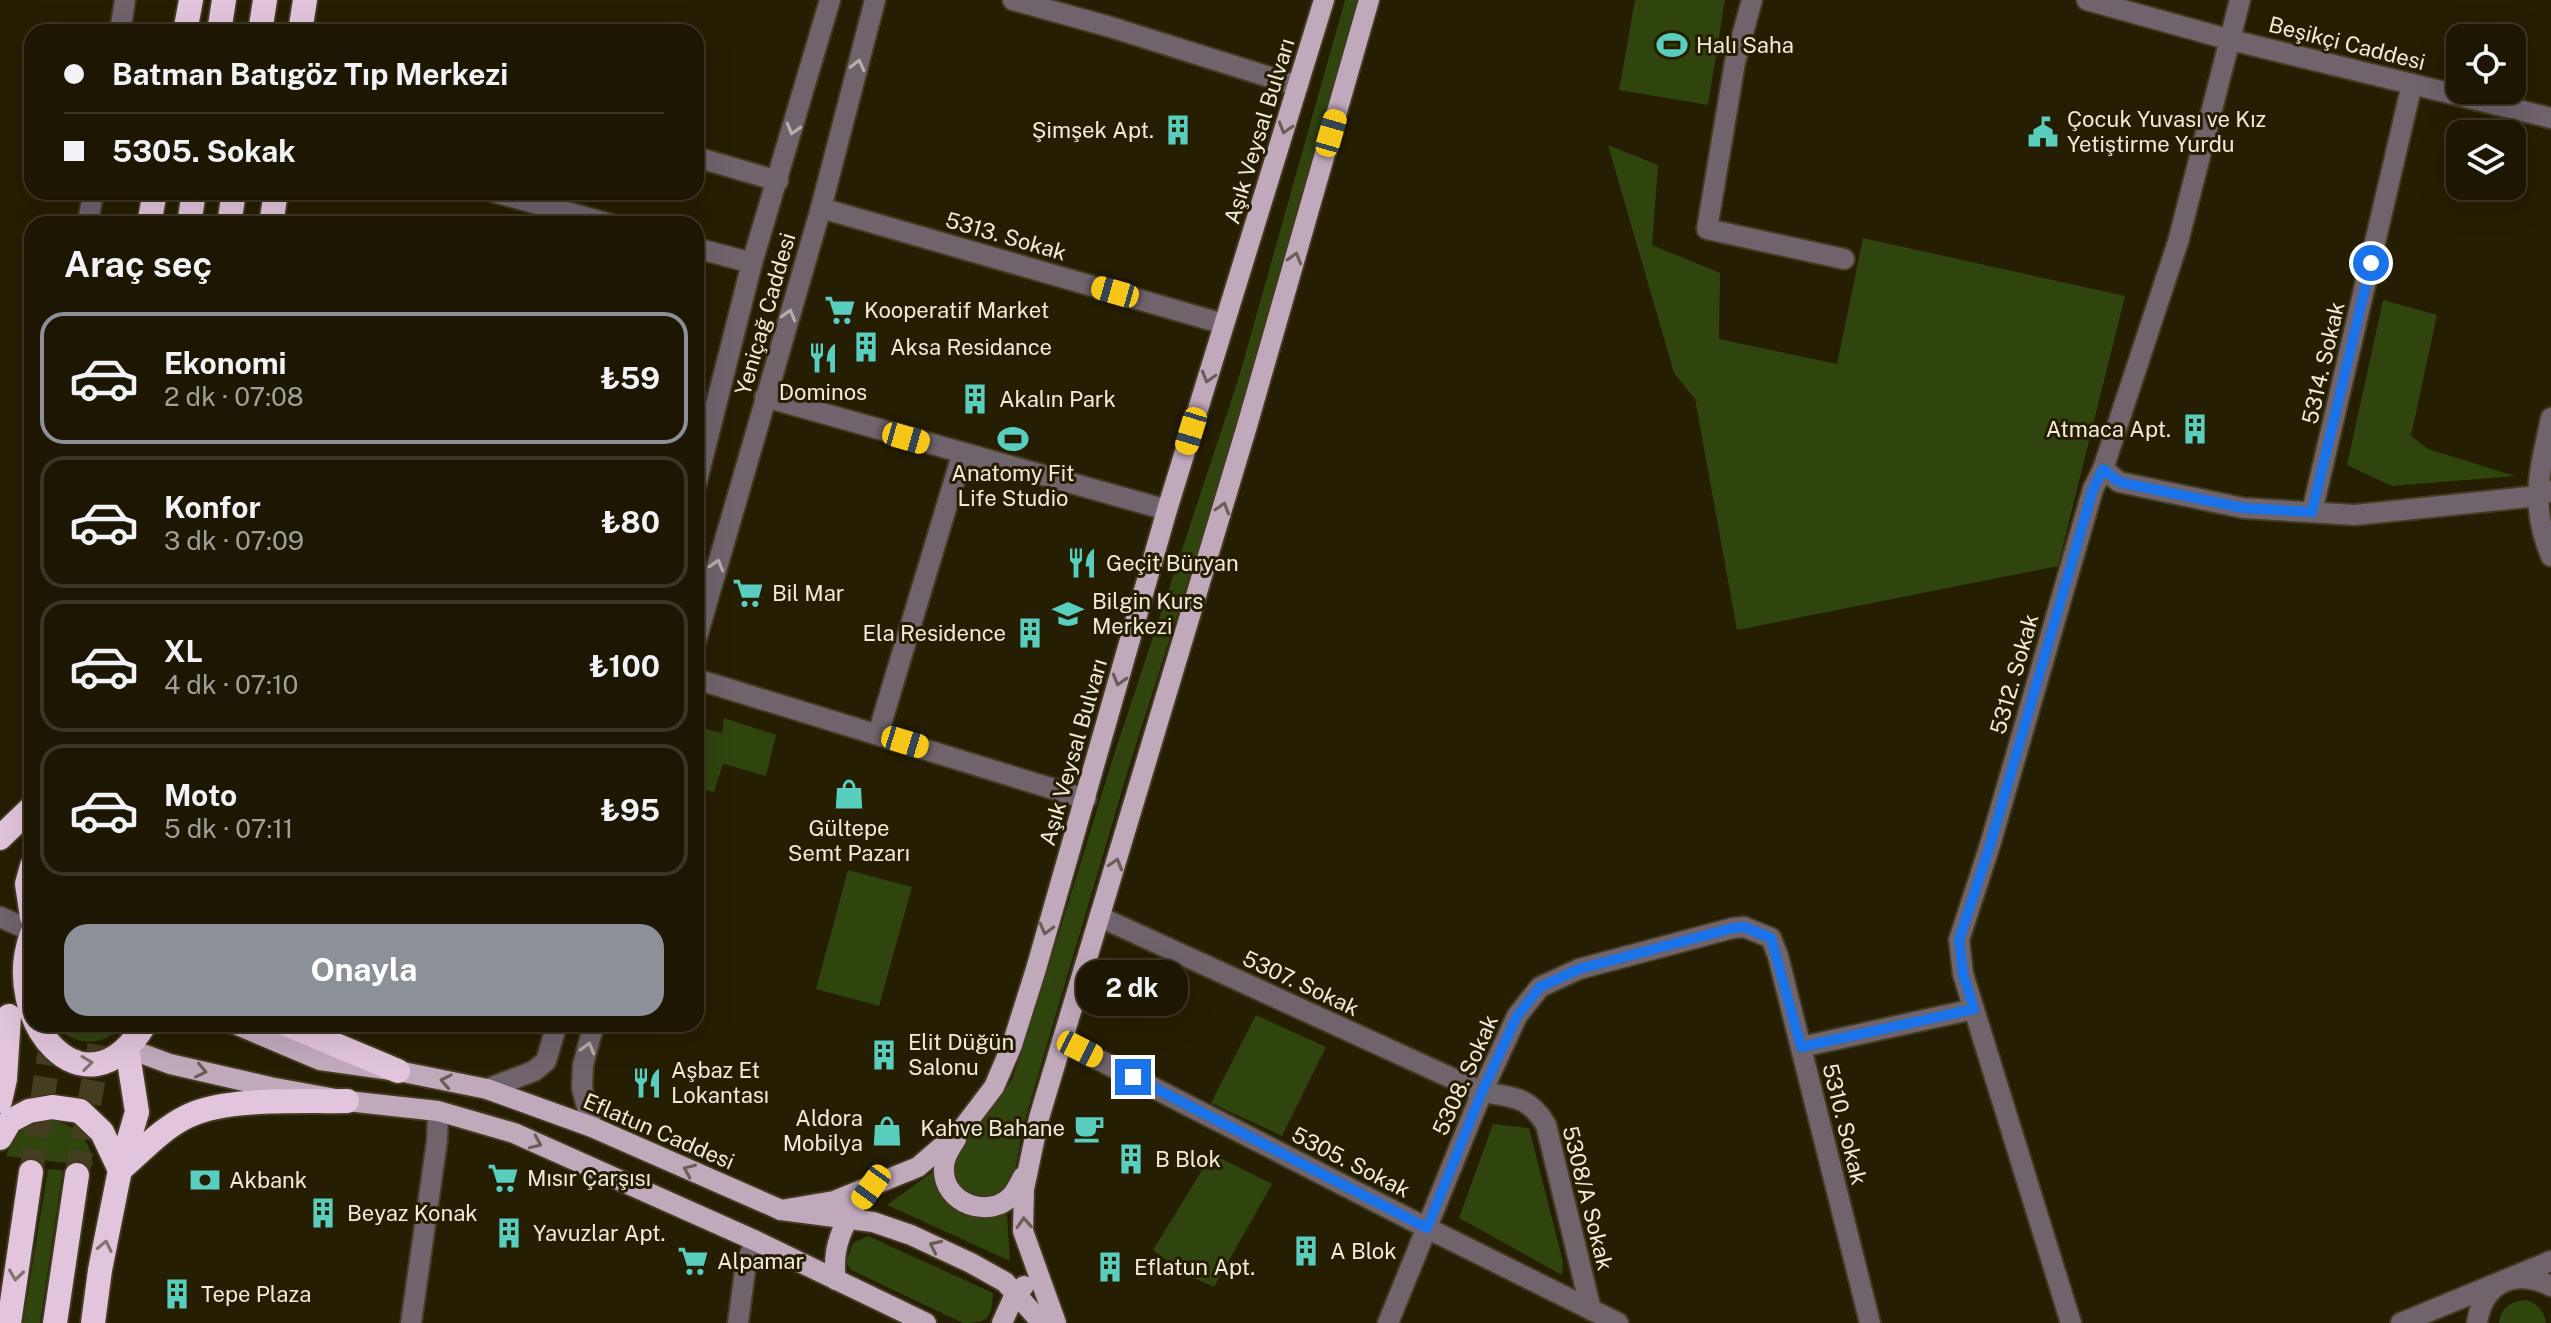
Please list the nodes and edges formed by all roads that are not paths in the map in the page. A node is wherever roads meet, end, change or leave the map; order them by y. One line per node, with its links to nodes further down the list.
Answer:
1 (191, 0): 15 (highway)
2 (224, 0): 16 (highway)
3 (265, 0): 17 (highway)
4 (305, 0): 18 (highway)
5 (830, 0): 24 (street, Yeniçağ Caddesi, one-way to 24)
6 (875, 0): 26 (street, Yeniçağ Caddesi, one-way to 6)
7 (1013, 0): 21 (street)
8 (1324, 0): 21 (main road, Aşık Veysal Bulvarı)
9 (1369, 0): 48 (main road, one-way to 9)
10 (1752, 0): 29 (street)
11 (2087, 0): 19 (street, Beşikçi Caddesi)
12 (2240, 0): 19 (street, 5312. Sokak)
13 (119, 1): 14 (street)
14 (120, 24)
15 (186, 24)
16 (220, 24)
17 (261, 24)
18 (301, 24)
19 (2231, 40): 20 (street, Beşikçi Caddesi); 36 (street, 5312. Sokak)
20 (2412, 84): 22 (street, Beşikçi Caddesi); 39 (street, 5314. Sokak)
21 (1298, 86): 31 (main road, Aşık Veysal Bulvarı, one-way to 31)
22 (2551, 118)
23 (704, 159): 24 (street)
24 (778, 181): 30 (street, Yeniçağ Caddesi)
25 (523, 200): 27 (street)
26 (821, 208): 31 (street, 5313. Sokak); 32 (street, Yeniçağ Caddesi, one-way to 26)
27 (581, 216)
28 (704, 250): 30 (street)
29 (1844, 259)
30 (752, 263): 34 (street, Yeniçağ Caddesi)
31 (1224, 324): 38 (main road, Aşık Veysal Bulvarı, one-way to 38)
32 (765, 397): 35 (street); 41 (street, Yeniçağ Caddesi, one-way to 32)
33 (2551, 418): 37 (street)
34 (704, 452)
35 (962, 455): 38 (street); 43 (street)
36 (2103, 469): 39 (street); 52 (street, 5312. Sokak)
37 (2544, 493): 39 (street); 40 (street)
38 (1167, 510): 44 (main road, Aşık Veysal Bulvarı, one-way to 44)
39 (2312, 512)
40 (2551, 556)
41 (704, 612)
42 (704, 681): 43 (street)
43 (878, 734): 44 (street)
44 (1086, 799): 69 (main road, Aşık Veysal Bulvarı, one-way to 69)
45 (24, 815): 46 (highway)
46 (0, 838)
47 (0, 917): 49 (street)
48 (1100, 917): 59 (main road); 64 (street, 5307. Sokak)
49 (24, 928)
50 (1771, 938): 60 (street, 5310. Sokak); 64 (street, 5308. Sokak)
51 (24, 941): 53 (highway)
52 (1974, 1009): 60 (street); 99 (street, 5312. Sokak)
53 (4, 1012): 61 (highway, one-way to 61); 65 (highway)
54 (139, 1032): 61 (highway)
55 (254, 1032): 62 (main road, Eflatun Caddesi)
56 (305, 1032): 62 (highway)
57 (555, 1032): 63 (street)
58 (592, 1032): 68 (street, one-way to 58)
59 (1062, 1041): 72 (main road); 78 (street, 5305. Sokak)
60 (1801, 1047): 98 (street, 5310. Sokak)
61 (127, 1048): 66 (main road, one-way to 66); 71 (highway)
62 (398, 1071): 63 (main road, Eflatun Caddesi, one-way to 62)
63 (487, 1089): 68 (main road, Eflatun Caddesi)
64 (1482, 1092): 78 (street, 5308. Sokak); 86 (street, 5308/A Sokak)
65 (0, 1101)
66 (347, 1101): 67 (main road); 71 (highway)
67 (438, 1111): 79 (main road, one-way to 79); 90 (street)
68 (592, 1127): 76 (main road, Eflatun Caddesi, one-way to 68)
69 (962, 1129): 72 (main road); 75 (main road, Aşık Veysal Bulvarı)
70 (0, 1138): 71 (highway)
71 (120, 1170): 89 (highway, one-way to 71)
72 (1027, 1170): 81 (main road, one-way to 72)
73 (31, 1172): 87 (highway, one-way to 87)
74 (77, 1175): 88 (highway)
75 (871, 1187): 76 (main road, Aşık Veysal Bulvarı); 77 (main road)
76 (781, 1210): 77 (main road, Eflatun Caddesi)
77 (848, 1218): 82 (main road); 85 (main road, Eflatun Caddesi, one-way to 77)
78 (1427, 1228): 86 (street, 5305. Sokak); 96 (street, 5308. Sokak)
79 (756, 1241): 82 (main road); 91 (street)
80 (2551, 1261): 83 (street)
81 (1037, 1274): 85 (main road); 95 (main road)
82 (836, 1280): 92 (main road)
83 (2499, 1284): 84 (street); 100 (street); 101 (street)
84 (2551, 1286)
85 (1015, 1294): 93 (main road); 94 (main road, Eflatun Caddesi)
86 (1591, 1310): 97 (street, 5305. Sokak)
87 (9, 1323)
88 (55, 1323)
89 (93, 1323)
90 (411, 1323)
91 (738, 1323)
92 (926, 1323)
93 (1002, 1323)
94 (1042, 1323)
95 (1056, 1323)
96 (1388, 1323)
97 (1618, 1323)
98 (1870, 1323)
99 (2071, 1323)
100 (2401, 1323)
101 (2477, 1323)

